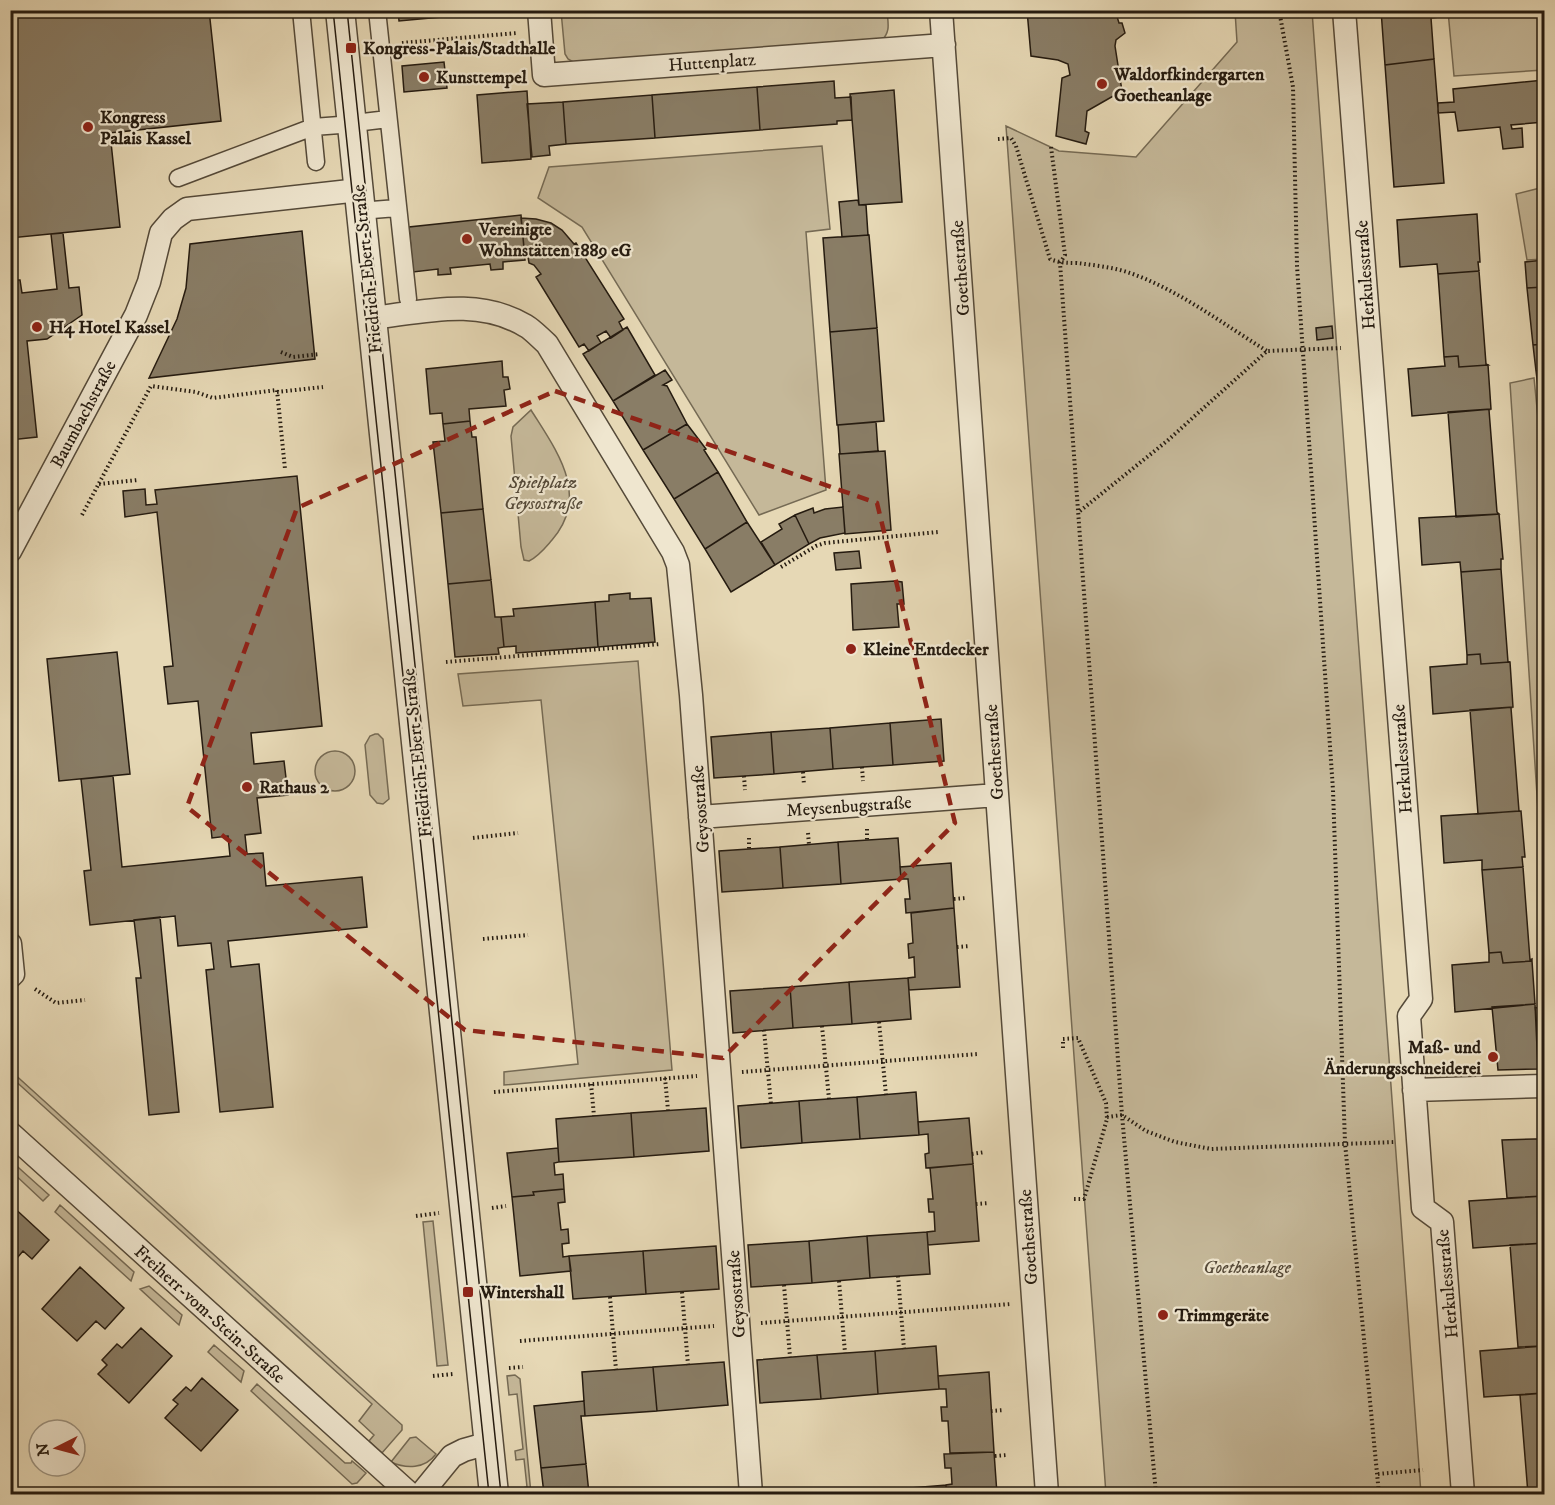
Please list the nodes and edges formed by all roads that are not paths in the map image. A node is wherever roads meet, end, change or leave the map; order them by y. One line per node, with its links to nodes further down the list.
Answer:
1 (301, 10): 11 (street)
2 (340, 10): 14 (street, Friedrich-Ebert-Straße)
3 (377, 10): 8 (street)
4 (539, 10): 7 (street, Huttenplatz)
5 (941, 10): 7 (street, Goethestraße)
6 (1344, 10): 24 (street, Herkulesstraße)
7 (944, 45): 19 (street, Goethestraße)
8 (388, 119): 9 (street); 15 (street)
9 (363, 122)
10 (339, 124): 11 (street)
11 (313, 127): 12 (street); 13 (street)
12 (316, 162)
13 (178, 178)
14 (366, 200): 15 (street); 17 (street, Friedrich-Ebert-Straße); 18 (street, Baumbachstraße)
15 (398, 208): 16 (street)
16 (408, 299)
17 (372, 318): 20 (street, Geysostraße); 26 (street, Friedrich-Ebert-Straße)
18 (10, 551)
19 (997, 795): 20 (street, Meysenbugstraße); 31 (street, Goethestraße)
20 (700, 816): 30 (street, Geysostraße)
21 (10, 944): 22 (street)
22 (10, 977)
23 (1545, 1086): 24 (street)
24 (1414, 1090): 32 (street, Herkulesstraße)
25 (10, 1133): 27 (street, Freiherr-vom-Stein-Straße)
26 (489, 1443): 28 (street); 29 (street, Friedrich-Ebert-Straße)
27 (410, 1494)
28 (421, 1494)
29 (494, 1494)
30 (751, 1494)
31 (1047, 1494)
32 (1463, 1494)

